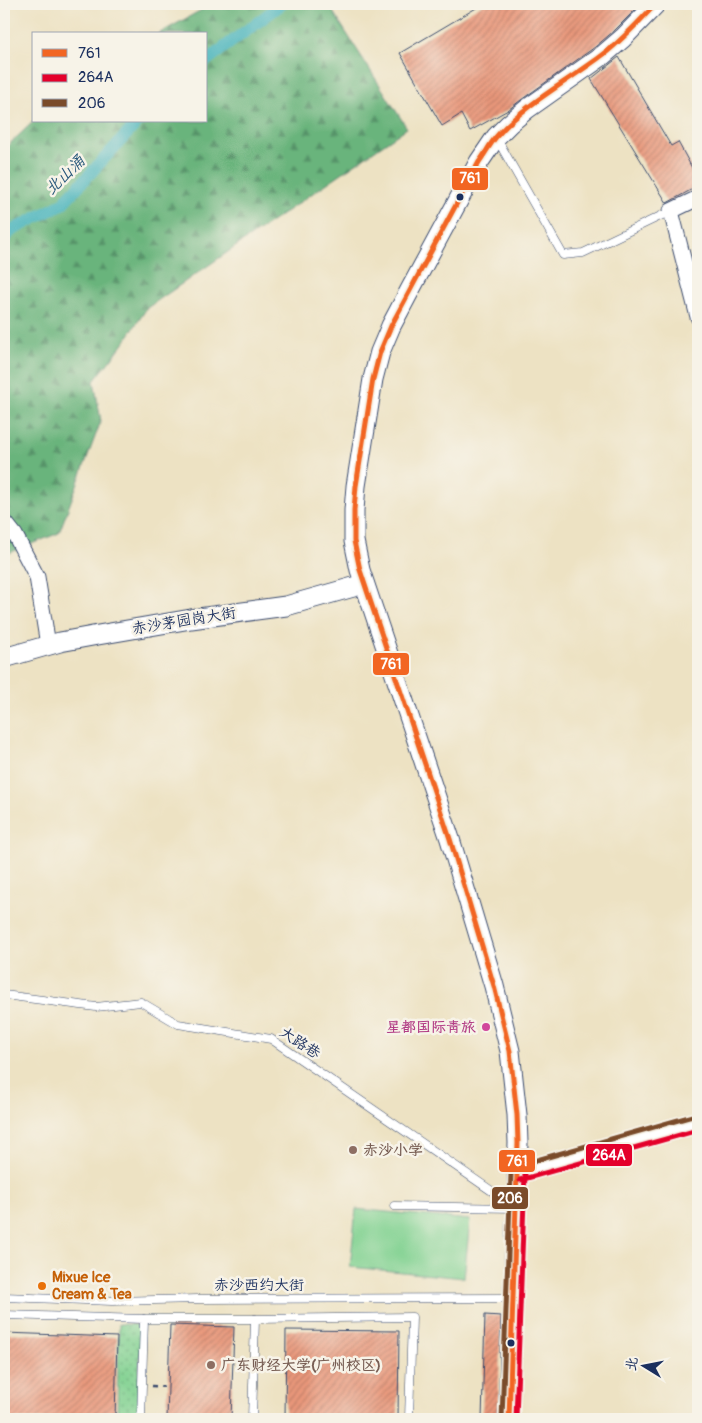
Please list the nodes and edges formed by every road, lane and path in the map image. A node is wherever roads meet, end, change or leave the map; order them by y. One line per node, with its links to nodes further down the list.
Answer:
1 (656, 4): 2 (street)
2 (496, 138): 4 (lane); 7 (street)
3 (698, 198): 4 (street)
4 (671, 211): 5 (street)
5 (698, 317)
6 (4, 520): 8 (street)
7 (364, 584): 8 (street, 赤沙茅园岗大街); 12 (street)
8 (48, 645): 9 (street, 赤沙茅园岗大街)
9 (4, 658)
10 (4, 995): 14 (lane, 大路巷)
11 (698, 1122): 12 (street)
12 (518, 1173): 14 (street)
13 (394, 1206): 14 (lane)
14 (517, 1208): 16 (street)
15 (4, 1297): 16 (lane, 赤沙西约大街)
16 (514, 1298): 25 (street)
17 (4, 1316): 19 (lane)
18 (255, 1318): 19 (lane); 23 (lane); 24 (lane)
19 (144, 1319): 20 (lane)
20 (143, 1386): 21 (path); 22 (lane)
21 (168, 1387)
22 (141, 1419)
23 (252, 1419)
24 (409, 1419)
25 (509, 1419)

